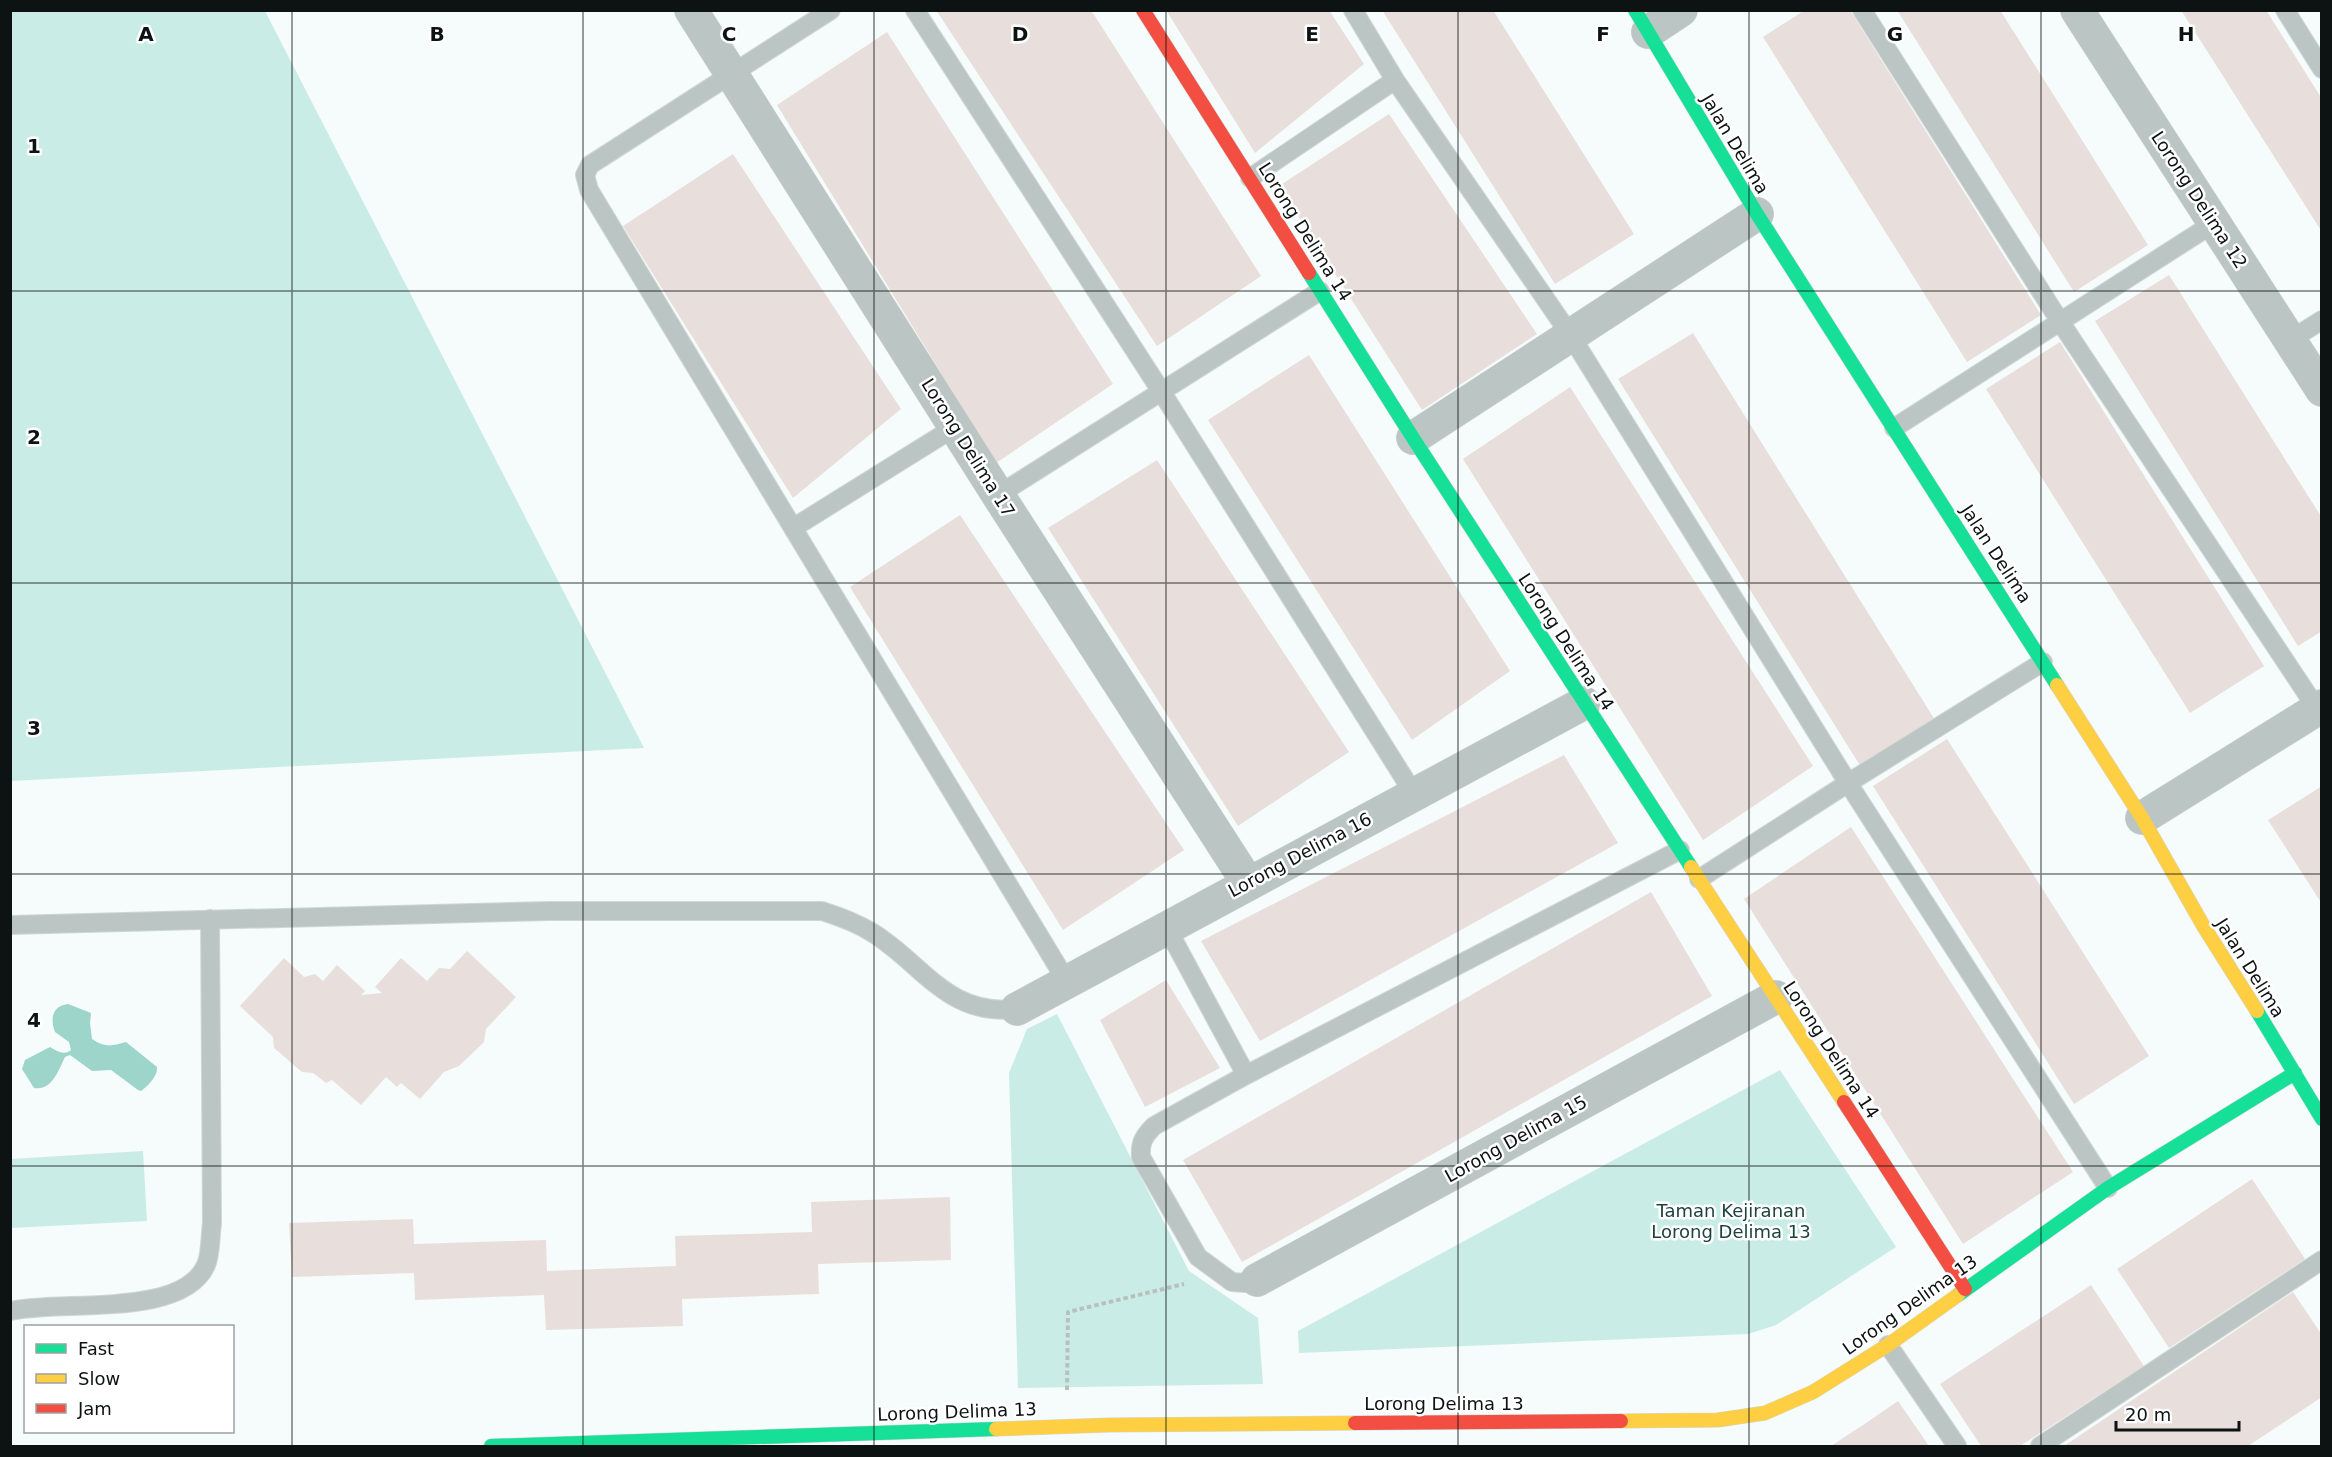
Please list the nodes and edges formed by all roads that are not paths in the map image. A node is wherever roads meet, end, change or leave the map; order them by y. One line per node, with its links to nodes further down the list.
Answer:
1 (691, 10): 12 (street, Lorong Delima 17)
2 (831, 10): 12 (lane)
3 (915, 10): 23 (lane)
4 (1143, 10): 14 (street, Lorong Delima 14)
5 (1353, 10): 13 (lane)
6 (1681, 10): 10 (street)
7 (1862, 10): 19 (lane)
8 (2077, 10): 16 (street, Lorong Delima 12)
9 (2285, 10): 11 (lane)
10 (1641, 21): 15 (street, Jalan Delima)
11 (2322, 69)
12 (731, 75): 24 (street, Lorong Delima 17); 28 (lane)
13 (1395, 80): 14 (lane); 20 (lane)
14 (1250, 178): 17 (street, Lorong Delima 14)
15 (1757, 214): 20 (street); 25 (street, Jalan Delima)
16 (2214, 223): 19 (lane); 21 (street, Lorong Delima 12)
17 (1320, 291): 23 (lane); 26 (street, Lorong Delima 14)
18 (2322, 320): 21 (lane)
19 (2061, 322): 25 (lane); 31 (lane)
20 (1571, 336): 26 (street); 32 (lane)
21 (2290, 340): 22 (street, Lorong Delima 12)
22 (2322, 390)
23 (1161, 391): 27 (lane); 33 (lane)
24 (956, 427): 27 (street, Lorong Delima 17); 28 (lane)
25 (1894, 428): 29 (street, Jalan Delima)
26 (1413, 438): 30 (street, Lorong Delima 14)
27 (998, 495): 37 (street, Lorong Delima 17)
28 (793, 528): 41 (lane)
29 (2043, 662): 32 (lane); 34 (street, Jalan Delima)
30 (1584, 703): 33 (street, Lorong Delima 16); 35 (street, Lorong Delima 14)
31 (2320, 710): 34 (street)
32 (1848, 783): 36 (lane); 47 (lane)
33 (1414, 794): 37 (street, Lorong Delima 16)
34 (2142, 818): 44 (street, Jalan Delima)
35 (1680, 850): 36 (street, Lorong Delima 14); 45 (lane)
36 (1699, 879): 42 (street, Lorong Delima 14)
37 (1248, 882): 40 (street, Lorong Delima 16)
38 (210, 920): 39 (lane); 43 (lane); 51 (lane)
39 (10, 925)
40 (1167, 928): 41 (street, Lorong Delima 16); 45 (lane)
41 (1067, 982): 43 (street, Lorong Delima 16)
42 (1776, 997): 49 (street, Lorong Delima 15); 50 (street, Lorong Delima 14)
43 (1017, 1009)
44 (2295, 1073): 46 (street, Jalan Delima); 47 (street, Lorong Delima 13)
45 (1246, 1075): 49 (lane)
46 (2322, 1119)
47 (2108, 1188): 50 (street, Lorong Delima 13)
48 (2322, 1260): 57 (lane)
49 (1257, 1280)
50 (1965, 1289): 52 (street, Lorong Delima 13)
51 (10, 1311)
52 (1888, 1345): 53 (street, Lorong Delima 13); 56 (lane)
53 (1109, 1436): 54 (street, Lorong Delima 13)
54 (602, 1444): 55 (street, Lorong Delima 13)
55 (491, 1446)
56 (1957, 1446)
57 (2040, 1446)

